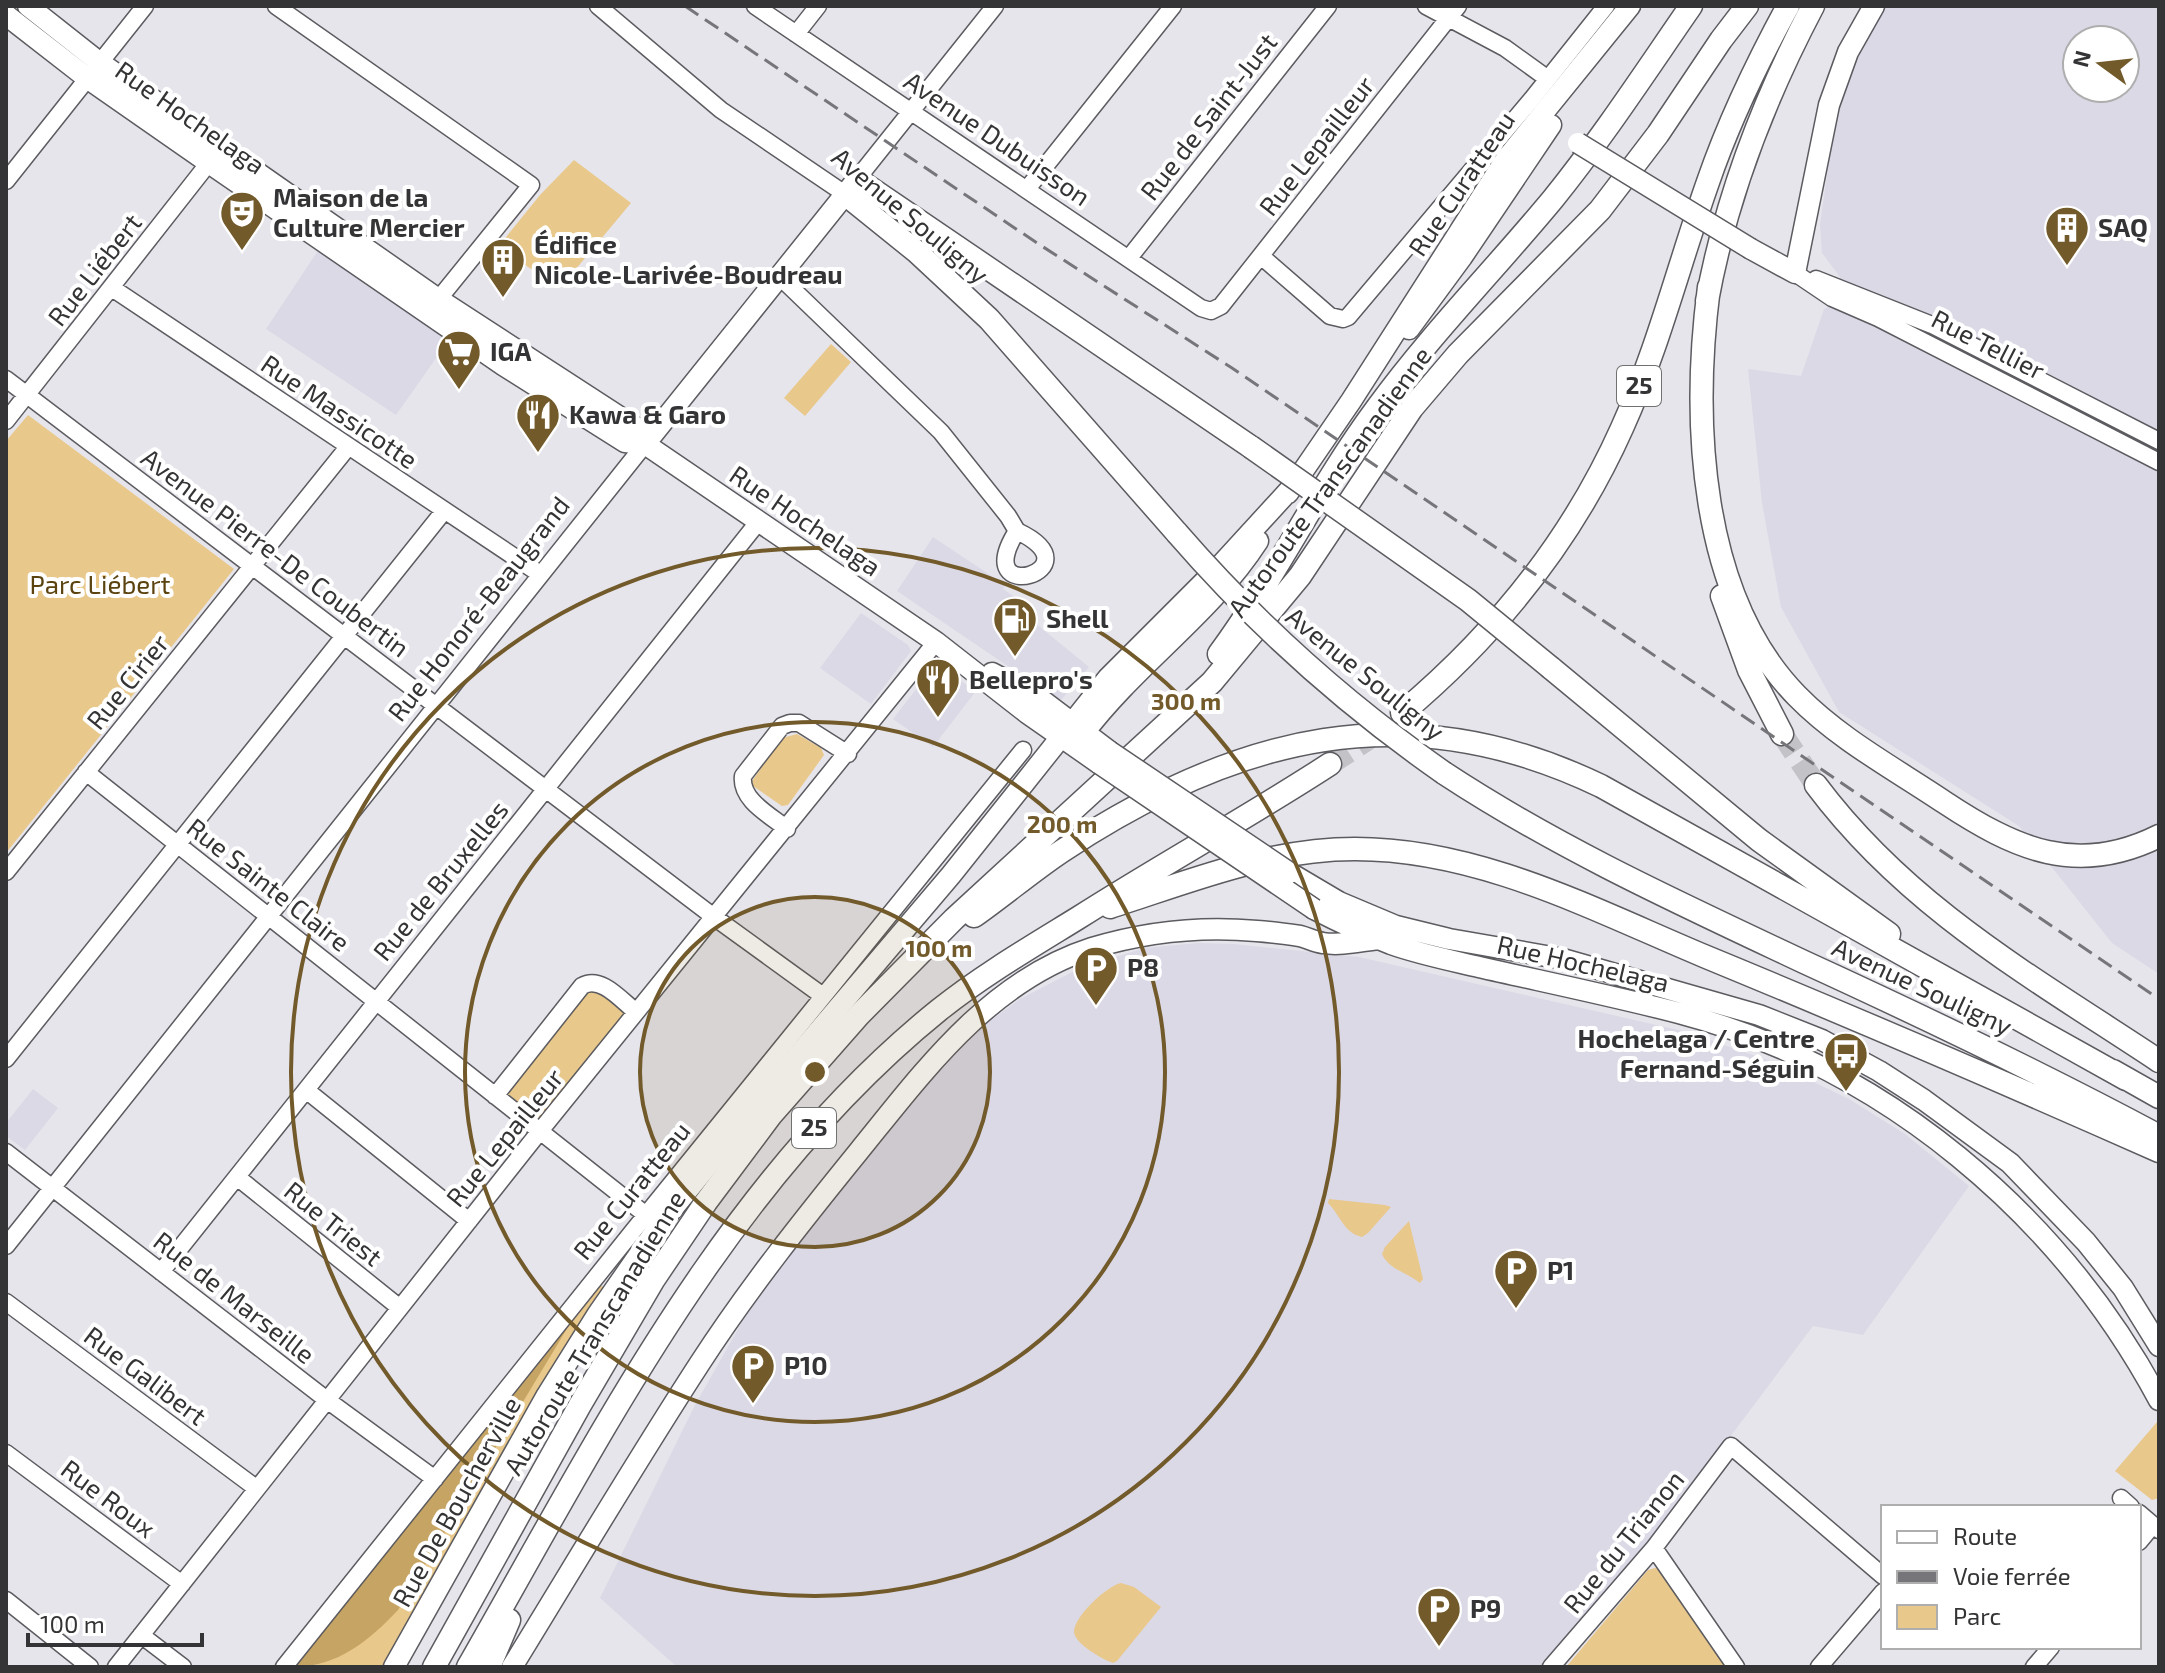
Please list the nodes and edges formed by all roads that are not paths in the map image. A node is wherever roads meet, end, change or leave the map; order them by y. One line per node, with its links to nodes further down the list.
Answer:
1 (28, 6): 21 (main road, Rue Hochelaga)
2 (145, 6): 21 (street)
3 (276, 6): 35 (street)
4 (598, 6): 27 (street, Avenue Souligny)
5 (755, 6): 20 (street, Avenue Dubuisson)
6 (818, 6): 20 (street)
7 (995, 6): 23 (street, Rue Honoré-Beaugrand)
8 (1173, 6): 28 (street)
9 (1328, 6): 30 (street, Rue de Saint-Just)
10 (1426, 6): 18 (street)
11 (1606, 6): 22 (street, Rue Curatteau)
12 (1630, 6): 24 (main road, Rue Curatteau)
13 (1691, 6): 58 (highway)
14 (1747, 6): 58 (highway, Autoroute Transcanadienne / 25)
15 (1788, 6): 52 (highway, 25)
16 (1813, 6): 33 (highway)
17 (1874, 6): 31 (main road)
18 (1453, 12): 22 (street); 29 (street, Rue Lepailleur)
19 (6, 15): 21 (main road, Rue Hochelaga)
20 (796, 34): 23 (street, Avenue Dubuisson)
21 (93, 70): 25 (main road, Rue Hochelaga); 26 (street)
22 (1548, 79): 29 (street, Rue Curatteau)
23 (912, 110): 27 (street, Rue Honoré-Beaugrand); 28 (street, Avenue Dubuisson)
24 (1544, 122): 31 (main road, Rue Tellier, bridge); 53 (main road, Rue Curatteau)
25 (215, 156): 34 (street, Rue Liébert); 35 (main road, Rue Hochelaga)
26 (6, 181)
27 (851, 186): 32 (main road, Rue Honoré-Beaugrand); 78 (highway, Avenue Souligny, bridge); 83 (highway, Avenue Souligny, bridge)
28 (1027, 189): 30 (street, Avenue Dubuisson)
29 (1261, 256): 36 (street, Rue Lepailleur)
30 (1129, 258): 36 (street, Avenue Dubuisson)
31 (1795, 273): 40 (street, Rue Tellier); 43 (street, Rue Tellier)
32 (780, 277): 41 (main road, Rue Honoré-Beaugrand); 46 (street)
33 (1709, 287): 54 (highway); 63 (highway)
34 (112, 288): 38 (street, Rue Liébert); 42 (street, Rue Massicotte)
35 (433, 306): 41 (main road, Rue Hochelaga)
36 (1211, 311)
37 (6, 379): 38 (street, Avenue Pierre-De Coubertin)
38 (26, 396): 39 (street, Rue Liébert); 47 (street, Avenue Pierre-De Coubertin)
39 (6, 421)
40 (2159, 441)
41 (645, 444): 45 (main road, Rue Hochelaga); 48 (street, Rue Honoré-Beaugrand)
42 (348, 447): 44 (street, Rue Massicotte); 47 (street, Rue Cirier)
43 (2159, 462)
44 (444, 511): 48 (street, Rue Massicotte); 49 (street)
45 (759, 521): 50 (main road, Rue Hochelaga); 61 (street, Rue de Bruxelles)
46 (1017, 531)
47 (253, 565): 49 (street, Avenue Pierre-De Coubertin); 59 (street, Rue Cirier)
48 (540, 574): 51 (street, Rue Honoré-Beaugrand)
49 (344, 636): 51 (street, Avenue Pierre-De Coubertin); 64 (street)
50 (936, 642): 53 (main road, Rue Hochelaga); 56 (street, Rue Lepailleur)
51 (436, 705): 61 (street, Avenue Pierre-De Coubertin); 67 (street, Rue Honoré-Beaugrand)
52 (1402, 713)
53 (1072, 731): 58 (main road, Rue Hochelaga); 115 (main road, Rue De Boucherville)
54 (1782, 734)
55 (1023, 750): 73 (street, Rue Curatteau)
56 (848, 754): 62 (street, Rue Lepailleur); 62 (street)
57 (1330, 764): 69 (highway, 25)
58 (1104, 767): 66 (main road, Rue Hochelaga, bridge); 72 (highway, Autoroute Transcanadienne / 25)
59 (86, 772): 64 (street, Rue Sainte Claire); 65 (street, Rue Cirier)
60 (1816, 785): 77 (highway)
61 (546, 789): 68 (street, Avenue Pierre-De Coubertin); 74 (street, Rue de Bruxelles)
62 (787, 829): 68 (street, Rue Lepailleur)
63 (2159, 836)
64 (178, 845): 67 (street, Rue Sainte Claire); 76 (street)
65 (6, 872)
66 (1326, 906): 70 (main road); 71 (main road, Rue Hochelaga); 94 (main road, Rue Hochelaga)
67 (268, 916): 74 (street, Rue Sainte Claire); 87 (street, Rue Honoré-Beaugrand)
68 (714, 917): 73 (street, Avenue Pierre-De Coubertin); 75 (street, Rue Lepailleur)
69 (1078, 917): 84 (highway); 102 (highway, 25)
70 (1303, 937): 71 (main road); 118 (main road)
71 (1379, 939): 96 (main road, Rue Hochelaga)
72 (914, 960): 78 (highway); 110 (highway, Autoroute Transcanadienne / 25)
73 (823, 996): 88 (street, Rue Curatteau)
74 (376, 1002): 79 (street, Rue de Bruxelles); 80 (street, Rue Sainte Claire)
75 (636, 1012): 80 (street); 82 (street, Rue Lepailleur)
76 (6, 1059)
77 (2159, 1061)
78 (2126, 1079): 81 (highway, Avenue Souligny)
79 (306, 1090): 86 (street, Rue de Bruxelles); 89 (street)
80 (495, 1096): 82 (street, Rue Sainte Claire)
81 (2159, 1097)
82 (540, 1131): 88 (street, Rue Sainte Claire); 89 (street, Rue Lepailleur)
83 (2159, 1136)
84 (2159, 1151)
85 (6, 1152): 87 (street, Rue de Marseille)
86 (237, 1177): 91 (street, Rue de Bruxelles); 93 (street, Rue Triest)
87 (52, 1188): 90 (street, Rue Honoré-Beaugrand); 91 (street, Rue de Marseille)
88 (646, 1215): 98 (street, Rue Curatteau)
89 (469, 1221): 93 (street, Rue Lepailleur)
90 (6, 1246)
91 (161, 1272): 95 (street, Rue de Marseille)
92 (6, 1302): 99 (street, Rue Galibert)
93 (400, 1308): 95 (street, Rue Lepailleur)
94 (2159, 1346)
95 (327, 1400): 98 (street, Rue de Marseille); 99 (street, Rue Lepailleur)
96 (2159, 1400)
97 (6, 1453): 105 (street, Rue Roux)
98 (435, 1479): 114 (street, Rue Curatteau)
99 (256, 1488): 105 (street, Rue Lepailleur)
100 (2141, 1515): 101 (street)
101 (2156, 1528)
102 (546, 1530): 116 (highway, 25); 117 (highway)
103 (1654, 1548): 104 (street, Rue du Trianon); 119 (street, Rue du Trianon); 120 (street)
104 (1881, 1574)
105 (182, 1584): 108 (street, Rue Lepailleur)
106 (1881, 1594): 121 (street)
107 (6, 1600): 111 (street)
108 (141, 1635): 112 (street, Rue Lepailleur); 113 (street)
109 (2049, 1649): 122 (street)
110 (435, 1662)
111 (90, 1667)
112 (116, 1667)
113 (183, 1667)
114 (284, 1667)
115 (394, 1667)
116 (468, 1667)
117 (489, 1667)
118 (512, 1667)
119 (1551, 1667)
120 (1736, 1667)
121 (1819, 1667)
122 (2034, 1667)

